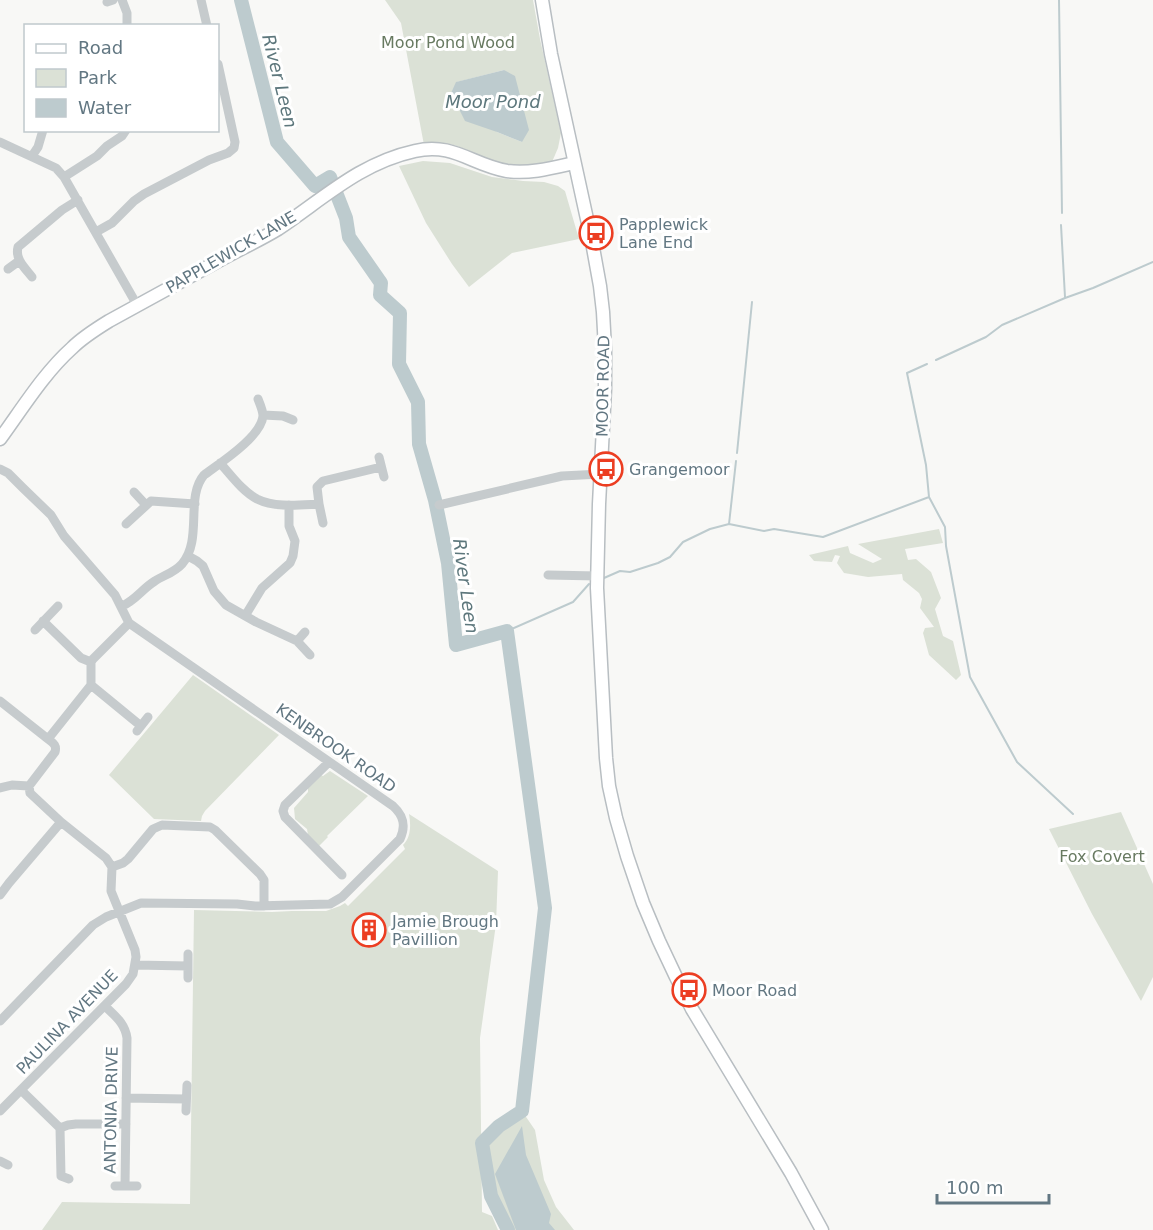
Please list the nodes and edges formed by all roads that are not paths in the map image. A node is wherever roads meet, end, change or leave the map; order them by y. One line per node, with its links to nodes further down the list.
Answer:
1 (122, 0): 4 (street)
2 (201, 0): 5 (street)
3 (542, 0): 11 (main road, MOOR ROAD)
4 (128, 24)
5 (207, 24)
6 (219, 69): 14 (street)
7 (42, 132): 10 (street)
8 (125, 132): 12 (street)
9 (0, 142): 10 (street)
10 (32, 156): 12 (street)
11 (574, 163): 18 (main road, PAPPLEWICK LANE); 26 (main road, MOOR ROAD)
12 (64, 177): 13 (street)
13 (78, 200): 14 (street); 15 (street)
14 (96, 232): 18 (street)
15 (19, 261): 16 (street); 17 (street)
16 (8, 269)
17 (32, 277)
18 (137, 305): 22 (main road, PAPPLEWICK LANE)
19 (258, 399): 20 (street)
20 (263, 415): 21 (street); 24 (street)
21 (293, 420)
22 (0, 440)
23 (379, 457): 29 (street)
24 (220, 463): 28 (street); 31 (street)
25 (0, 469): 39 (street)
26 (601, 474): 32 (street); 37 (main road, MOOR ROAD)
27 (134, 492): 30 (street)
28 (195, 504): 30 (street); 35 (street)
29 (319, 504): 31 (street); 33 (street)
30 (146, 505): 34 (street)
31 (289, 505): 40 (street)
32 (439, 506)
33 (322, 523)
34 (126, 524)
35 (188, 556): 39 (street); 40 (street)
36 (548, 575): 37 (street)
37 (598, 576): 77 (main road, MOOR ROAD)
38 (58, 606): 41 (street)
39 (122, 606): 42 (street)
40 (245, 616): 45 (street)
41 (44, 621): 43 (street); 47 (street)
42 (129, 623): 47 (street); 52 (street, KENBROOK ROAD)
43 (35, 630)
44 (305, 632): 45 (street)
45 (297, 641): 46 (street)
46 (310, 655)
47 (91, 662): 48 (street)
48 (91, 685): 50 (street); 51 (street)
49 (0, 700): 51 (street)
50 (148, 717)
51 (48, 739): 53 (street)
52 (329, 762): 57 (street); 59 (street, KENBROOK ROAD)
53 (29, 786): 54 (street); 55 (street)
54 (0, 788)
55 (61, 822): 56 (street); 58 (street)
56 (112, 867): 59 (street); 60 (street, PAULINA AVENUE)
57 (342, 875)
58 (0, 895)
59 (264, 906): 60 (street, KENBROOK ROAD)
60 (119, 912): 62 (street, PAULINA AVENUE); 66 (street, KENBROOK ROAD)
61 (188, 954): 63 (street)
62 (135, 965): 63 (street); 65 (street, PAULINA AVENUE)
63 (188, 966): 64 (street)
64 (188, 978)
65 (105, 1006): 68 (street, PAULINA AVENUE); 69 (street, ANTONIA DRIVE)
66 (2, 1016)
67 (187, 1085): 70 (street)
68 (22, 1090): 71 (street, PAULINA AVENUE); 74 (street)
69 (126, 1098): 70 (street); 73 (street, ANTONIA DRIVE)
70 (186, 1099): 72 (street)
71 (0, 1111)
72 (186, 1111)
73 (126, 1124): 74 (street); 76 (street, ANTONIA DRIVE)
74 (60, 1128): 75 (street)
75 (53, 1183)
76 (137, 1186)
77 (822, 1230)

